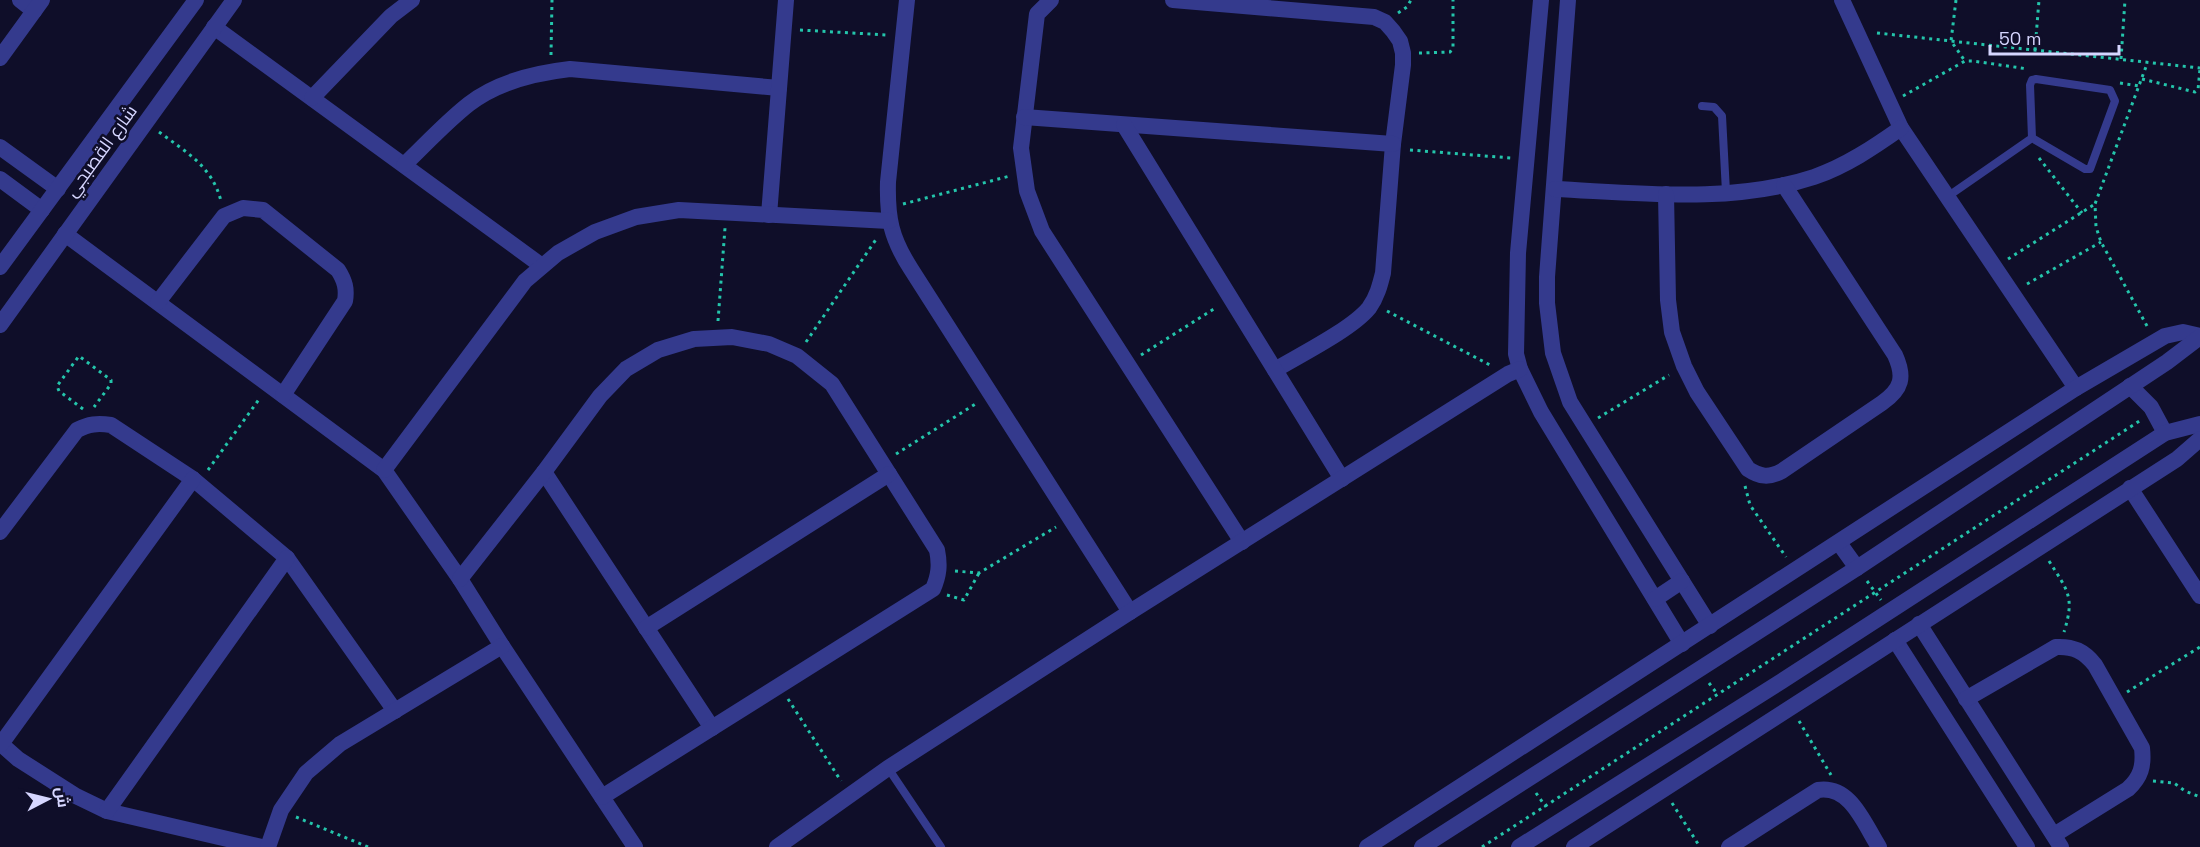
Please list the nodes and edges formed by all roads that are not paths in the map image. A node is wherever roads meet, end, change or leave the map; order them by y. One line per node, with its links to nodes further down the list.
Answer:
1 (20, 0): 12 (street)
2 (196, 0): 29 (street, شارع القصبجي)
3 (234, 0): 13 (street, شارع القصبجي)
4 (412, 0): 18 (street)
5 (786, 0): 17 (street)
6 (907, 0): 36 (street)
7 (1050, 0): 20 (street)
8 (1173, 0): 25 (street)
9 (1541, 0): 16 (street)
10 (1568, 0): 14 (street)
11 (1842, 0): 22 (street)
12 (38, 5): 15 (street)
13 (214, 27): 18 (street); 37 (street, شارع القصبجي)
14 (1563, 52): 16 (street); 30 (street)
15 (0, 58)
16 (1534, 63): 44 (street)
17 (779, 88): 26 (street); 35 (street)
18 (312, 98): 26 (street)
19 (1702, 106): 31 (lane)
20 (1024, 117): 21 (street); 58 (street)
21 (1124, 125): 25 (street); 43 (street)
22 (1901, 128): 28 (street); 33 (street)
23 (2029, 140): 23 (lane); 33 (lane)
24 (0, 147): 29 (street)
25 (1392, 147): 43 (street)
26 (404, 165): 38 (street)
27 (0, 179): 34 (street)
28 (1784, 185): 31 (street); 32 (street)
29 (58, 189): 34 (street, شارع القصبجي)
30 (1555, 189): 32 (street); 64 (street)
31 (1726, 192): 32 (street)
32 (1666, 194)
33 (1947, 196): 46 (street)
34 (42, 210): 39 (street, شارع القصبجي)
35 (769, 215): 36 (street); 38 (street)
36 (888, 215): 68 (street)
37 (65, 234): 40 (street); 41 (street, شارع القصبجي)
38 (542, 266): 52 (street)
39 (0, 267)
40 (158, 302): 47 (street); 47 (street)
41 (0, 325)
42 (2200, 337): 45 (street); 46 (street)
43 (1275, 370): 54 (street)
44 (1514, 372): 54 (street); 67 (street)
45 (2130, 386): 49 (street); 62 (street)
46 (2076, 388): 59 (street)
47 (284, 395): 52 (street)
48 (2200, 424): 49 (street)
49 (2165, 433): 61 (street)
50 (2200, 439): 56 (street)
51 (886, 468): 53 (street); 71 (street); 79 (street)
52 (384, 470): 63 (street)
53 (544, 472): 63 (street); 71 (street)
54 (1342, 479): 58 (street)
55 (195, 482): 57 (street); 60 (street); 80 (street)
56 (2130, 488): 65 (street); 66 (street)
57 (0, 532)
58 (1242, 542): 68 (street)
59 (1839, 543): 62 (street); 70 (street)
60 (287, 558): 78 (street); 83 (street)
61 (1959, 565): 65 (street); 84 (street)
62 (1857, 568): 94 (street)
63 (460, 579): 74 (street)
64 (1682, 581): 67 (street); 70 (street)
65 (1975, 588): 69 (street)
66 (2200, 596)
67 (1654, 599): 73 (street)
68 (1130, 612): 81 (street)
69 (1918, 624): 72 (street); 75 (street)
70 (1710, 626): 73 (street)
71 (646, 628): 79 (street)
72 (1895, 640): 76 (street); 87 (street)
73 (1682, 645): 85 (street)
74 (502, 646): 78 (street); 82 (street)
75 (1944, 664): 76 (street); 77 (street)
76 (1920, 679): 98 (street)
77 (1966, 699): 86 (street); 86 (street)
78 (395, 711): 89 (street)
79 (712, 728): 82 (street)
80 (0, 743): 83 (street)
81 (888, 768): 91 (street); 92 (lane)
82 (602, 797): 90 (street)
83 (107, 811): 88 (street)
84 (1564, 819): 87 (street); 95 (street)
85 (1402, 825): 93 (street); 94 (street)
86 (2057, 841)
87 (1580, 843)
88 (262, 847)
89 (268, 847)
90 (635, 847)
91 (777, 847)
92 (941, 847)
93 (1367, 847)
94 (1421, 847)
95 (1519, 847)
96 (1729, 847): 97 (street)
97 (1879, 847)
98 (2027, 847)

